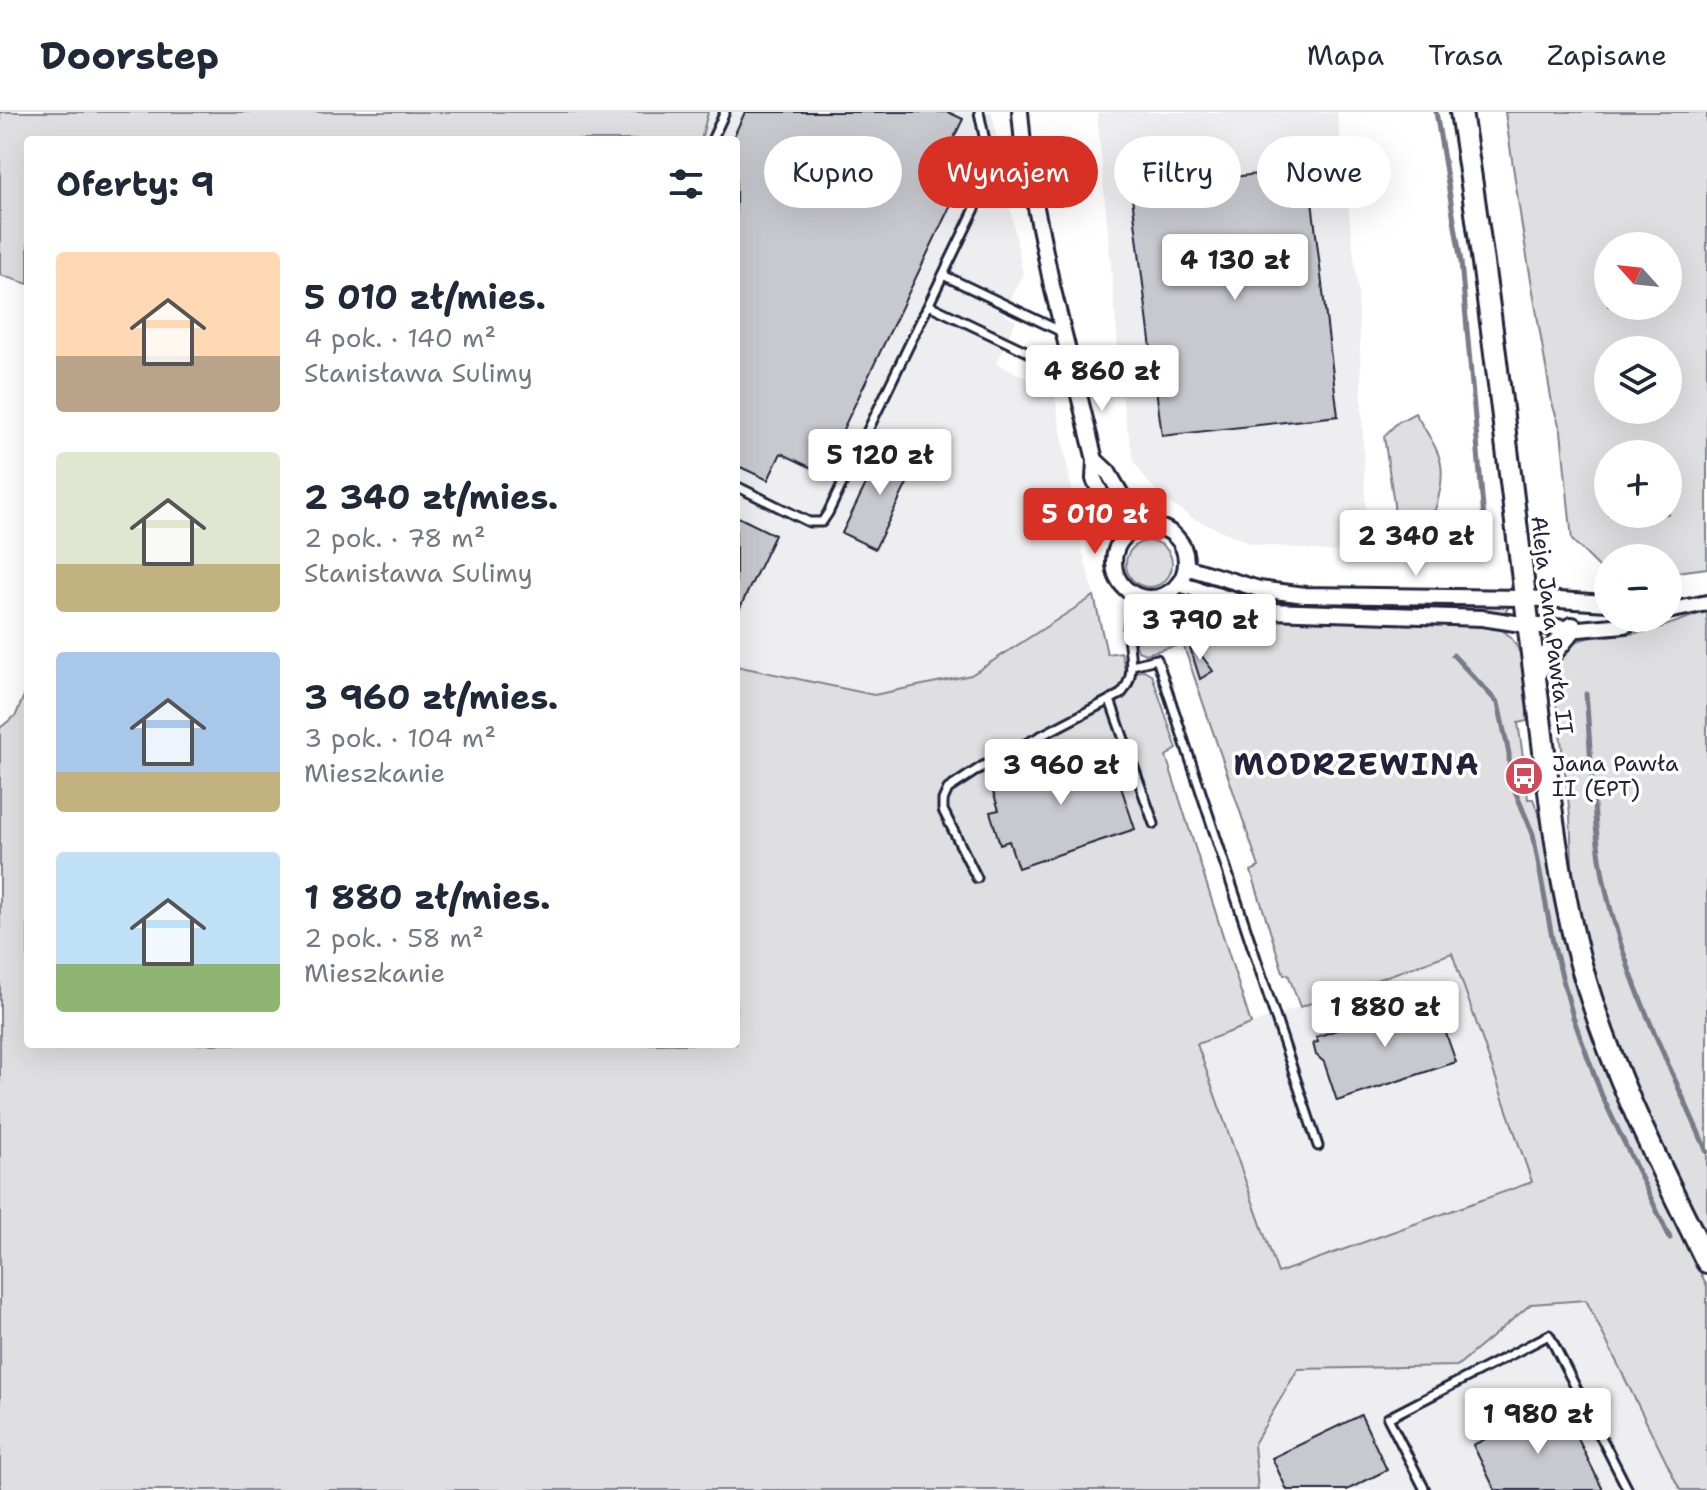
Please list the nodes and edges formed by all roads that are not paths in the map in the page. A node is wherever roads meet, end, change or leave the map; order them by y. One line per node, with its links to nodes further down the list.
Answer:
1 (725, 112): 5 (lane)
2 (979, 112): 6 (lane)
3 (1020, 112): 7 (street)
4 (1461, 112): 22 (street, Aleja Jana Pawła II)
5 (714, 136)
6 (984, 136)
7 (1023, 136)
8 (975, 208): 10 (lane)
9 (1036, 208): 12 (street)
10 (943, 275): 11 (lane); 12 (lane)
11 (929, 305): 14 (lane); 16 (lane)
12 (1064, 333): 14 (street)
13 (1142, 366): 14 (lane)
14 (1073, 376): 15 (street)
15 (1095, 460): 17 (street); 18 (street)
16 (740, 488)
17 (1140, 527): 18 (street); 19 (street)
18 (1122, 538): 21 (street)
19 (1186, 567): 20 (street); 22 (street)
20 (1179, 584): 21 (street); 26 (street)
21 (1135, 596): 29 (lane)
22 (1525, 598): 23 (street); 26 (street, Aleja Jana Pawła II)
23 (1594, 602)
24 (1707, 603): 25 (street)
25 (1682, 608)
26 (1528, 625): 28 (street); 30 (street, Aleja Jana Pawła II)
27 (1594, 627): 28 (street)
28 (1572, 628): 30 (street)
29 (1132, 665): 31 (lane); 34 (lane)
30 (1535, 672): 35 (street, Aleja Jana Pawła II)
31 (1110, 700): 32 (lane); 33 (lane)
32 (1154, 824)
33 (977, 878)
34 (1318, 1146)
35 (1707, 1262)
36 (1425, 1490): 37 (lane)
37 (1628, 1490)

